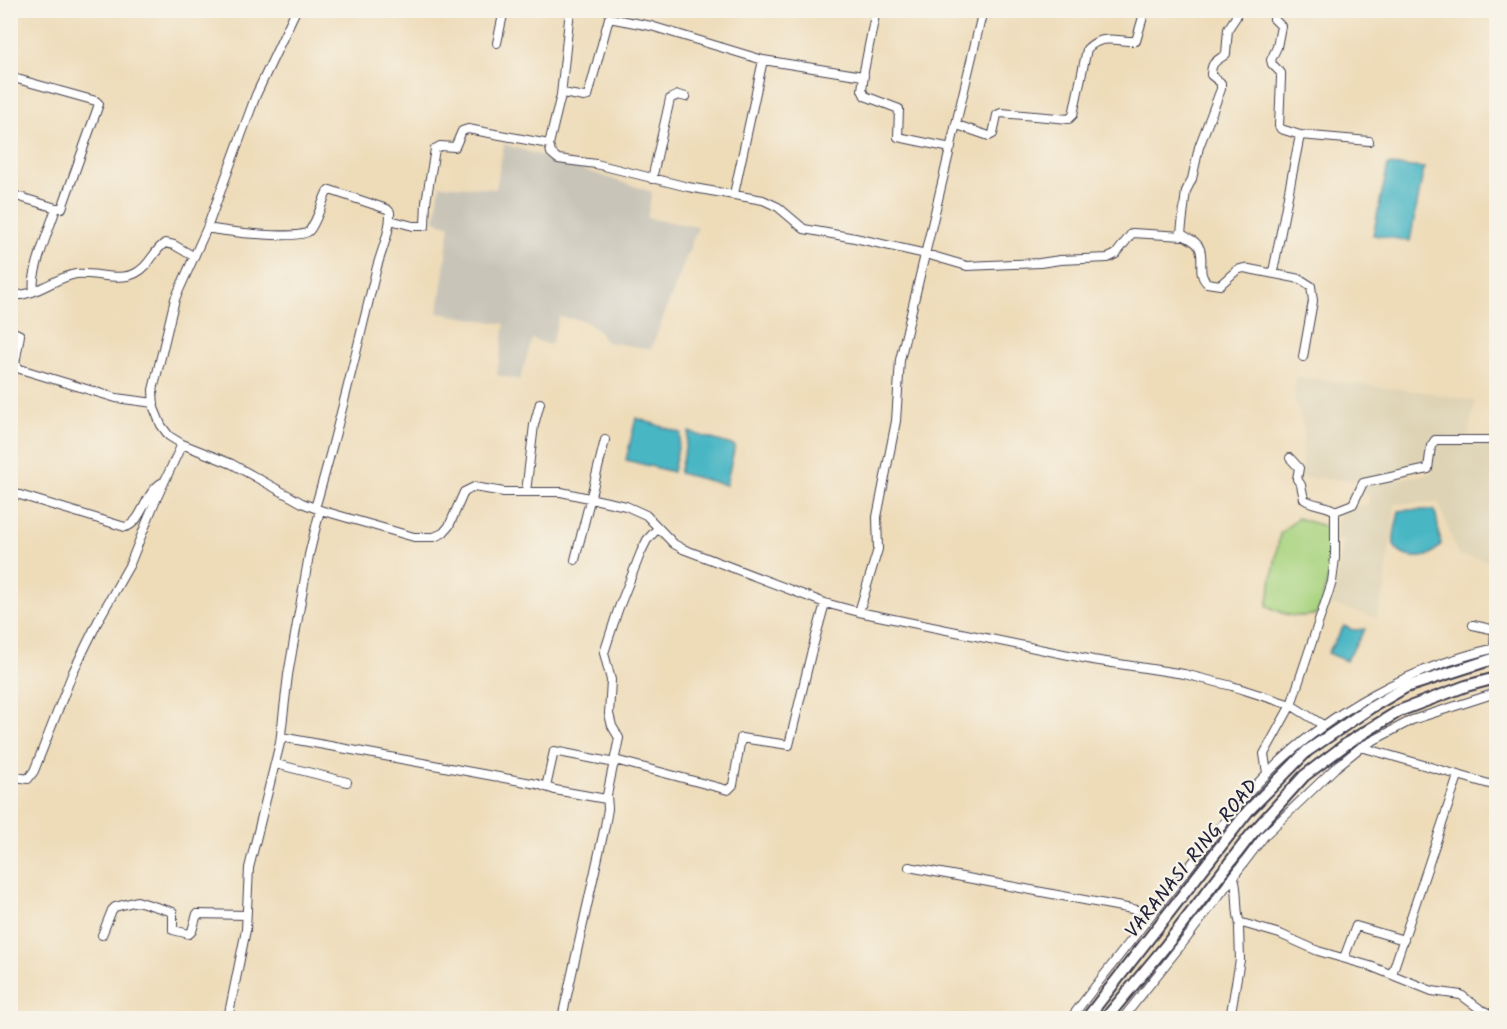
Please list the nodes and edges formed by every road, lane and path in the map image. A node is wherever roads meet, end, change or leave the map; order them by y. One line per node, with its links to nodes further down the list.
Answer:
1 (296, 10): 25 (street)
2 (504, 10): 9 (street)
3 (570, 10): 13 (street)
4 (876, 10): 11 (street)
5 (984, 10): 15 (street)
6 (1146, 10): 15 (street)
7 (1235, 10): 26 (street)
8 (1274, 10): 16 (street)
9 (497, 43)
10 (764, 60): 11 (street); 13 (street); 22 (street)
11 (864, 75): 19 (street)
12 (10, 77): 23 (street)
13 (561, 95): 18 (street)
14 (686, 97): 20 (street)
15 (957, 125): 19 (street)
16 (1300, 135): 17 (street); 29 (street)
17 (1369, 141)
18 (549, 144): 20 (street); 24 (street)
19 (951, 148): 27 (street)
20 (652, 179): 22 (street)
21 (10, 194): 23 (street)
22 (734, 194): 27 (street)
23 (56, 208): 30 (street)
24 (390, 220): 25 (street); 44 (street)
25 (207, 228): 28 (street)
26 (1183, 236): 27 (street); 29 (street)
27 (926, 254): 51 (street)
28 (194, 256): 30 (street); 35 (street)
29 (1273, 272): 33 (street)
30 (34, 291): 31 (street)
31 (11, 297)
32 (10, 330): 35 (street)
33 (1303, 357)
34 (540, 403): 42 (street)
35 (154, 404): 38 (street)
36 (605, 440): 43 (street)
37 (1497, 440): 45 (street)
38 (182, 444): 40 (street); 44 (street)
39 (1290, 458): 45 (street)
40 (165, 482): 46 (street); 48 (street)
41 (10, 492): 46 (street)
42 (526, 492): 43 (street); 44 (street)
43 (591, 498): 47 (street); 49 (street)
44 (318, 509): 59 (street)
45 (1335, 512): 57 (street)
46 (132, 524): 48 (street)
47 (658, 528): 50 (street); 61 (street)
48 (143, 532): 64 (street)
49 (575, 560)
50 (825, 603): 51 (street); 61 (street)
51 (859, 612): 57 (street)
52 (1473, 625): 53 (street)
53 (1496, 626): 54 (street)
54 (1496, 651): 58 (street); 83 (highway, VARANASI RING ROAD)
55 (1497, 678): 84 (highway)
56 (1497, 693): 60 (street)
57 (1291, 705): 58 (street); 63 (street)
58 (1323, 725): 63 (street)
59 (281, 737): 62 (street); 68 (street)
60 (1361, 747): 65 (street); 71 (street)
61 (615, 762): 68 (street); 69 (street)
62 (276, 764): 66 (street); 73 (street)
63 (1267, 773): 72 (street)
64 (10, 776)
65 (1458, 776): 67 (street); 76 (street)
66 (347, 782)
67 (1497, 786)
68 (546, 787): 69 (street)
69 (606, 799): 81 (street)
70 (909, 867): 72 (street)
71 (1233, 878): 74 (street); 85 (street)
72 (1155, 910): 82 (street)
73 (246, 915): 75 (street); 80 (street)
74 (1239, 924): 77 (street); 86 (street)
75 (102, 936)
76 (1404, 940): 77 (street); 78 (street)
77 (1344, 958): 78 (street)
78 (1392, 974): 79 (street)
79 (1497, 1017)
80 (228, 1018)
81 (562, 1018)
82 (1071, 1018)
83 (1087, 1018)
84 (1106, 1018)
85 (1123, 1018)
86 (1230, 1018)

